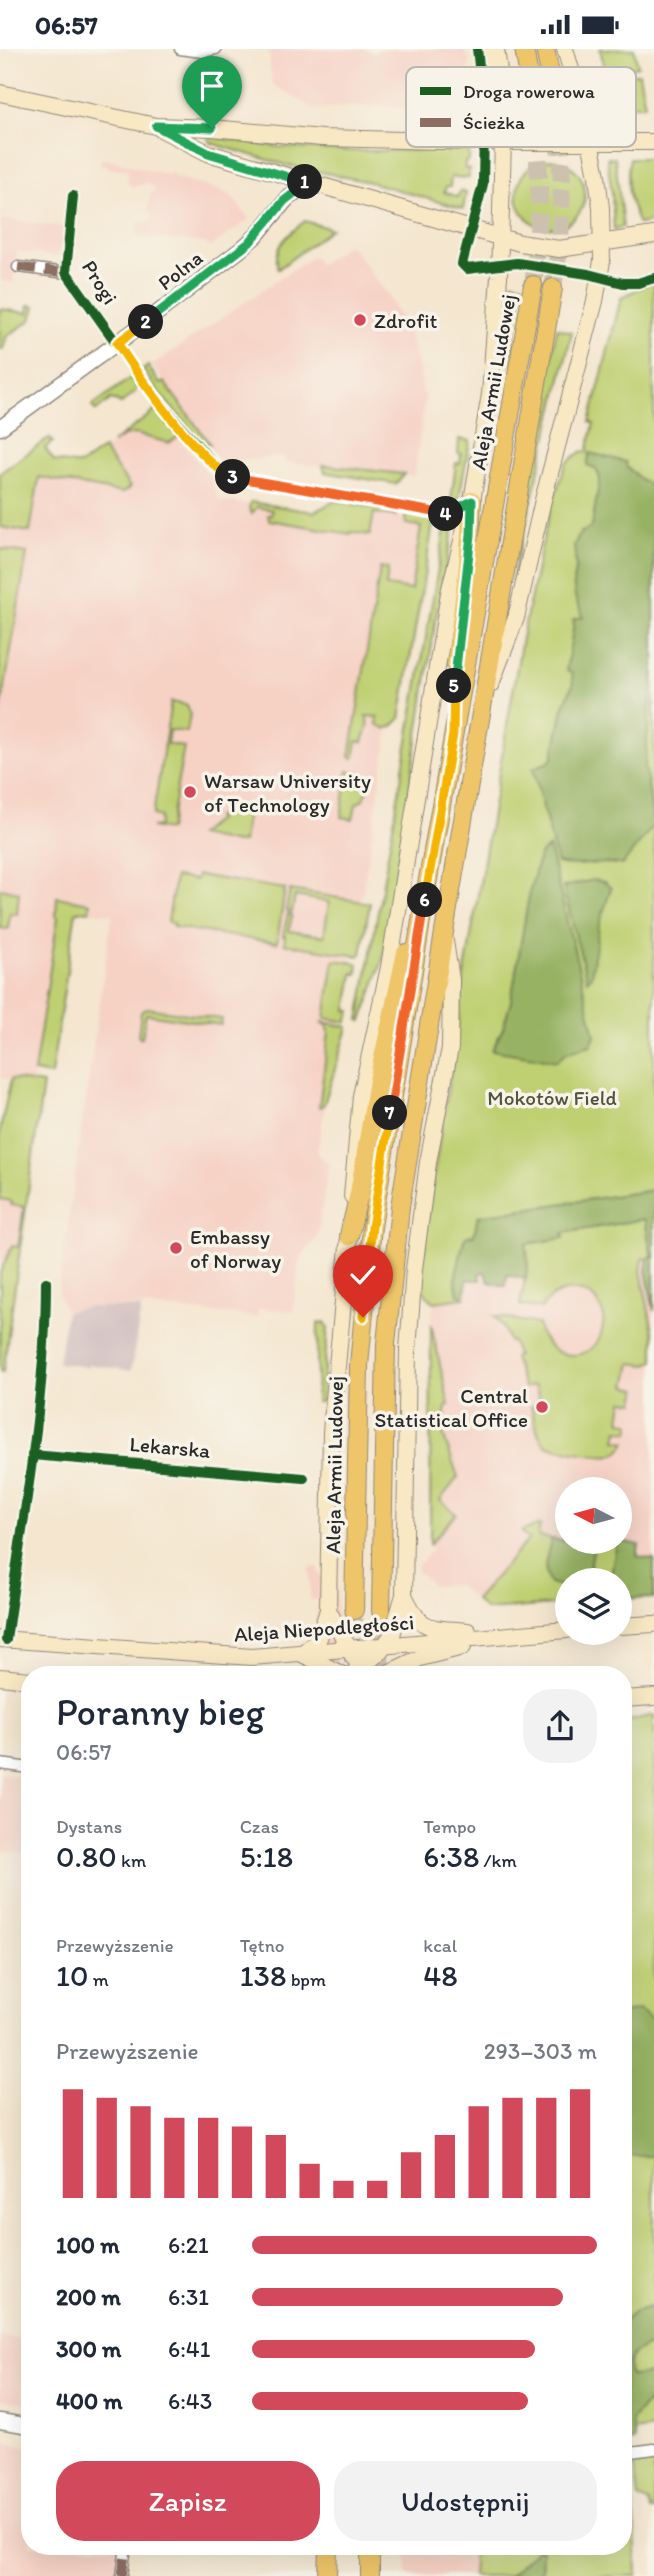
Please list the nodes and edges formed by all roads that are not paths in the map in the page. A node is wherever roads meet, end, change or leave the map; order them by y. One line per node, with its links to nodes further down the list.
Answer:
1 (180, 49): 2 (street)
2 (216, 49)
3 (490, 49): 8 (main road)
4 (496, 49): 9 (main road)
5 (524, 49): 10 (main road)
6 (545, 49): 11 (main road)
7 (566, 50): 12 (main road)
8 (488, 67)
9 (498, 67)
10 (527, 67)
11 (549, 67)
12 (571, 67)
13 (0, 93): 14 (main road)
14 (156, 126): 15 (main road); 20 (main road)
15 (406, 139)
16 (636, 142): 17 (main road)
17 (654, 142)
18 (503, 147): 23 (main road)
19 (592, 147): 24 (main road)
20 (307, 183): 23 (main road); 29 (street, Polna)
21 (73, 196): 26 (street, Progi)
22 (654, 235): 24 (main road)
23 (500, 238): 24 (main road); 31 (main road)
24 (602, 244): 32 (main road)
25 (18, 267): 26 (street)
26 (67, 273): 29 (street, Progi)
27 (533, 285): 33 (main road, Aleja Armii Ludowej)
28 (553, 288): 32 (main road, Aleja Armii Ludowej)
29 (117, 343): 30 (street, Polna); 31 (street, Progi)
30 (0, 428)
31 (472, 501): 33 (main road); 36 (main road)
32 (484, 703): 35 (main road, Aleja Armii Ludowej)
33 (453, 734): 34 (main road, Aleja Armii Ludowej)
34 (425, 897): 36 (main road); 42 (main road, Aleja Armii Ludowej)
35 (444, 932): 40 (main road); 43 (main road, Aleja Armii Ludowej)
36 (349, 1236): 41 (main road)
37 (46, 1282): 38 (street)
38 (32, 1455): 39 (street, Lekarska); 48 (street)
39 (304, 1478)
40 (404, 1595): 47 (main road); 49 (main road)
41 (328, 1609): 50 (main road); 51 (main road)
42 (354, 1610)
43 (381, 1611)
44 (654, 1624): 45 (main road)
45 (632, 1625)
46 (555, 1631): 47 (main road, Aleja Niepodległości)
47 (506, 1635): 49 (main road, Aleja Niepodległości); 55 (main road)
48 (3, 1639): 51 (main road, Aleja Niepodległości)
49 (384, 1646): 50 (main road, Aleja Niepodległości); 54 (main road)
50 (349, 1650): 51 (main road, Aleja Niepodległości); 53 (main road)
51 (302, 1654): 52 (main road)
52 (325, 1666)
53 (358, 1666)
54 (367, 1666)
55 (403, 1666)
56 (0, 1677): 57 (main road)
57 (21, 1678)
58 (654, 1697): 59 (main road)
59 (632, 1698)
60 (0, 1764): 61 (street)
61 (21, 1767)
62 (0, 2421): 63 (street)
63 (21, 2424)
64 (654, 2449): 65 (street)
65 (632, 2452)
66 (125, 2555): 69 (street)
67 (328, 2555): 70 (main road)
68 (370, 2555): 71 (main road)
69 (122, 2576)
70 (327, 2576)
71 (370, 2576)

